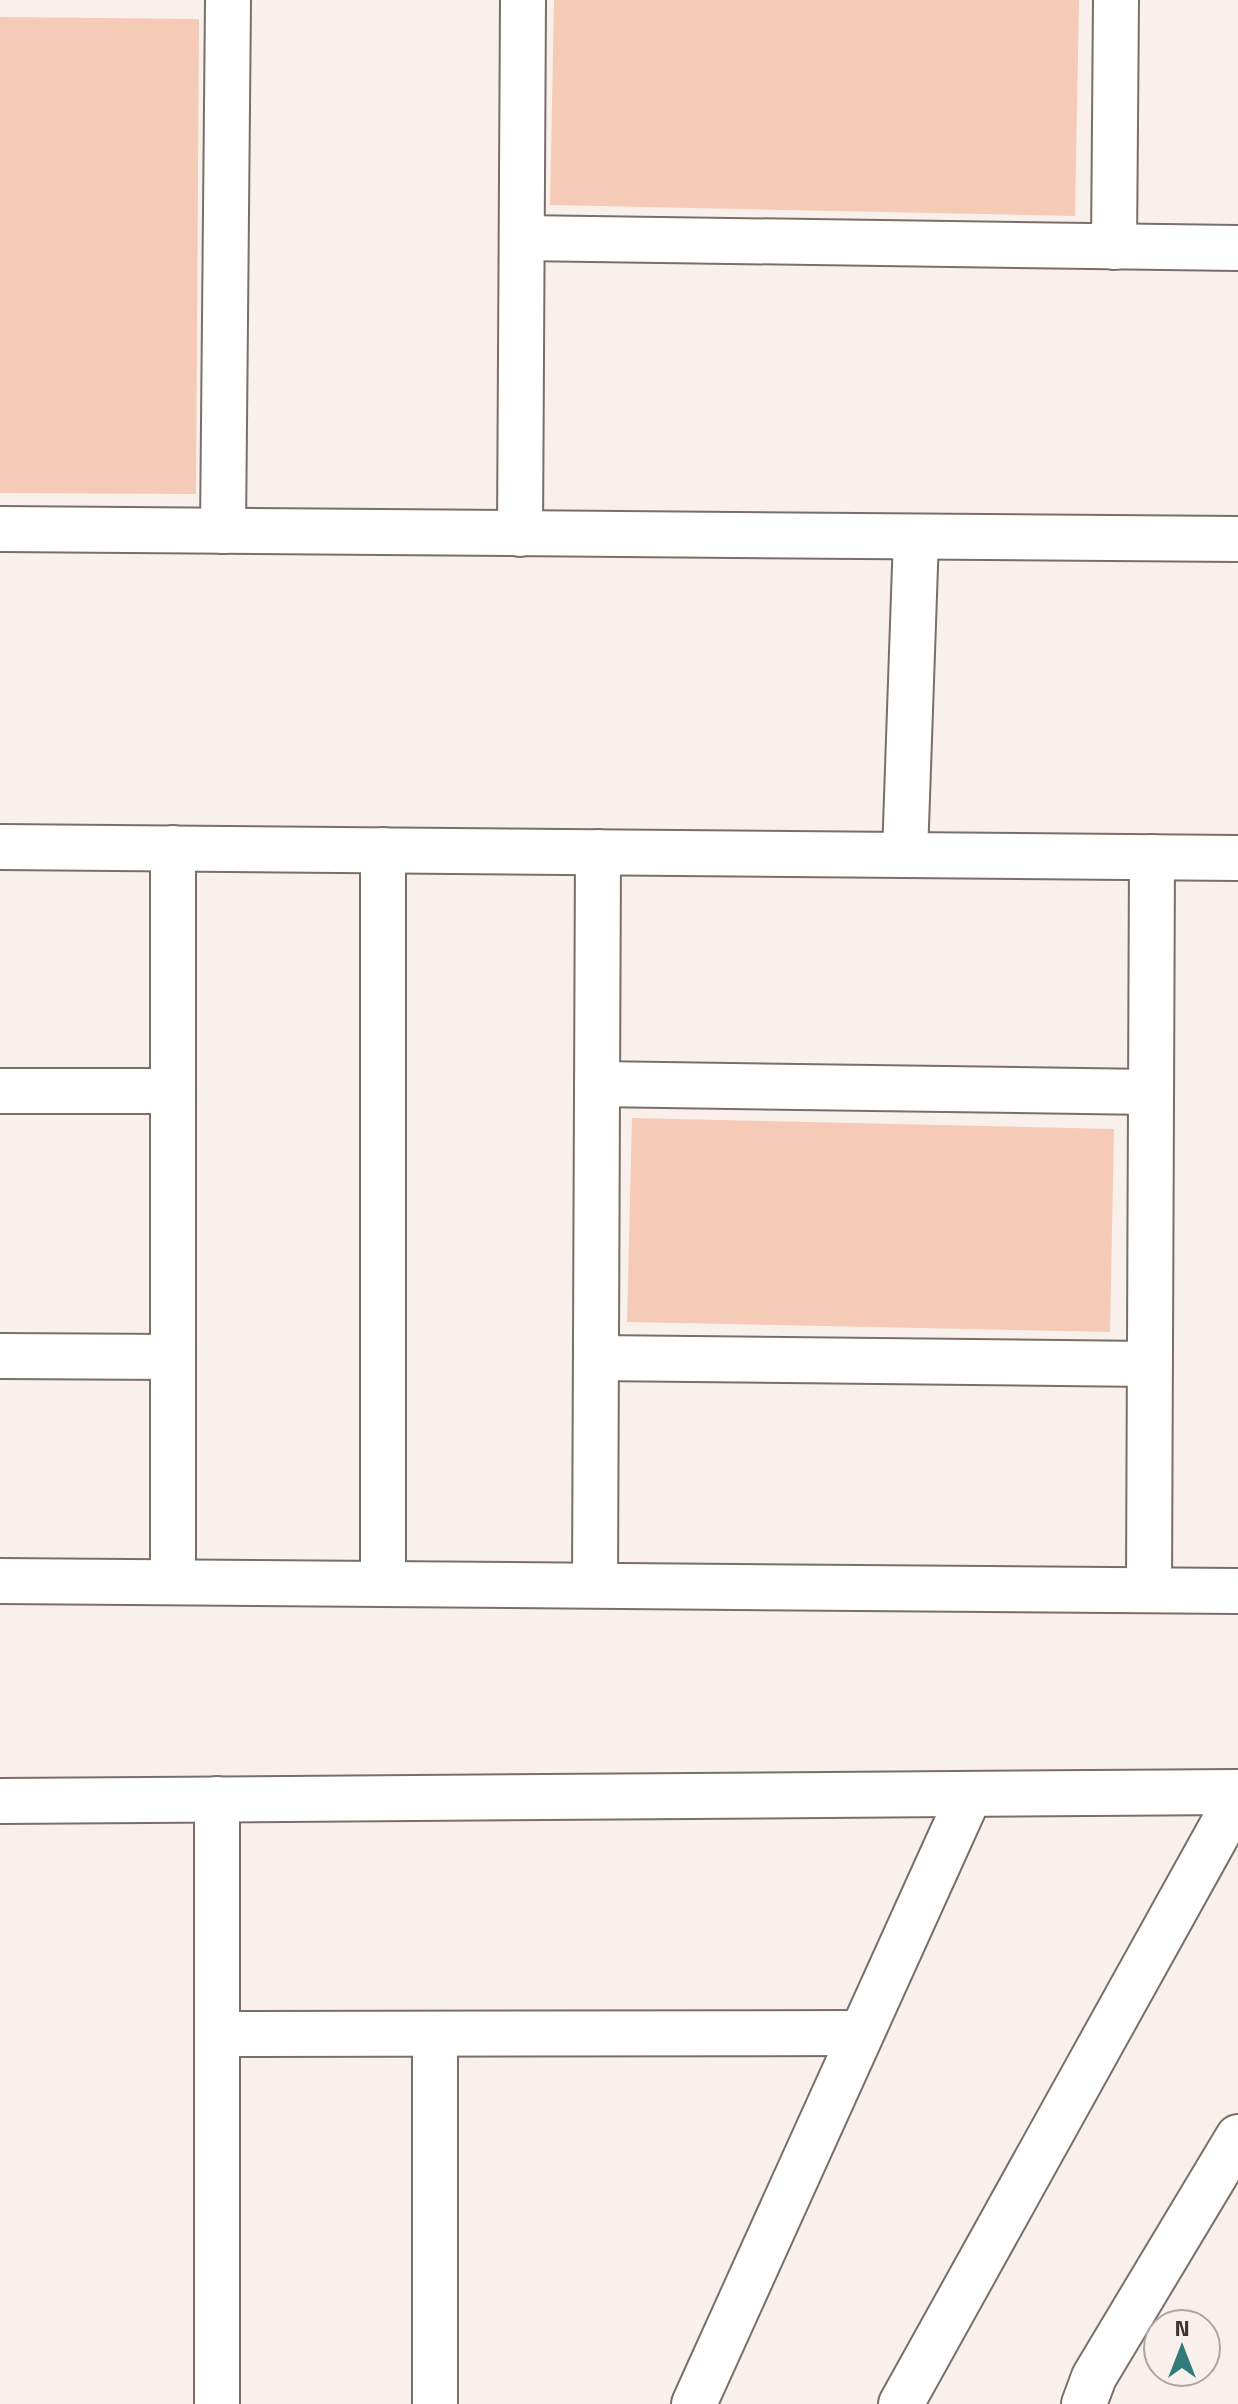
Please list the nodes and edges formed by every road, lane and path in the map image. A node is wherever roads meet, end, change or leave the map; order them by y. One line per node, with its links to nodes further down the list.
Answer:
1 (228, 0): 8 (street)
2 (523, 0): 4 (street)
3 (1116, 0): 5 (street)
4 (522, 238): 5 (street); 9 (street)
5 (1114, 247): 6 (street)
6 (1238, 248)
7 (0, 529): 8 (street)
8 (223, 531): 9 (street)
9 (520, 534): 10 (street)
10 (916, 537): 11 (street); 16 (street)
11 (1238, 539)
12 (0, 847): 13 (street)
13 (173, 848): 14 (street); 21 (street)
14 (383, 850): 15 (street); 29 (street)
15 (598, 852): 16 (street); 19 (street)
16 (905, 855): 17 (street)
17 (1152, 857): 18 (street); 22 (street)
18 (1238, 858)
19 (597, 1084): 22 (street); 25 (street)
20 (0, 1091): 21 (street)
21 (173, 1091): 24 (street)
22 (1151, 1092): 26 (street)
23 (0, 1356): 24 (street)
24 (173, 1357): 28 (street)
25 (596, 1358): 26 (street); 30 (street)
26 (1149, 1364): 31 (street)
27 (0, 1581): 28 (street)
28 (173, 1582): 29 (street)
29 (383, 1583): 30 (street)
30 (595, 1585): 31 (street)
31 (1149, 1588): 32 (street)
32 (1238, 1591)
33 (970, 1794): 34 (street); 35 (street); 37 (street)
34 (1238, 1794): 44 (street)
35 (217, 1799): 36 (street); 38 (street)
36 (0, 1801)
37 (861, 2033): 39 (street); 43 (street)
38 (217, 2034): 39 (street); 41 (street)
39 (435, 2034): 42 (street)
40 (1238, 2137): 45 (street)
41 (217, 2404)
42 (435, 2404)
43 (694, 2404)
44 (901, 2404)
45 (1084, 2404)

